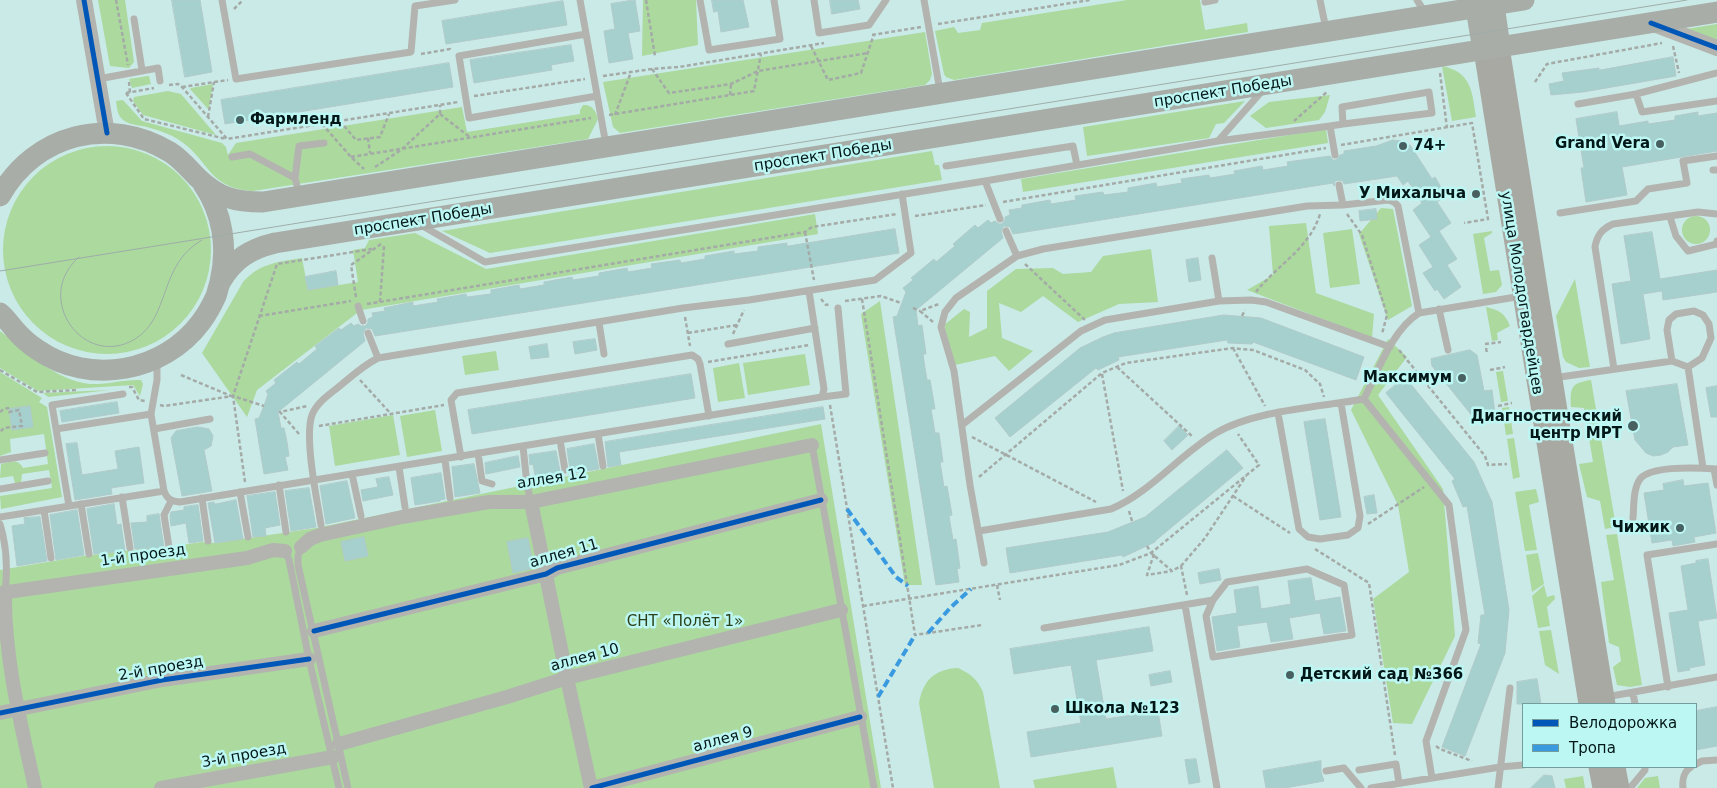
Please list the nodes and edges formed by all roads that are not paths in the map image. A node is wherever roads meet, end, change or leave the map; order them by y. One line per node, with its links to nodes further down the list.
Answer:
1 (84, 0): 25 (street)
2 (222, 0): 3 (lane)
3 (455, 0)
4 (580, 0): 20 (lane)
5 (700, 0): 6 (lane)
6 (774, 0)
7 (814, 0): 8 (lane)
8 (886, 0)
9 (924, 0): 28 (lane)
10 (1215, 0): 13 (lane)
11 (1320, 0): 19 (lane)
12 (1524, 0): 14 (main road)
13 (1205, 2)
14 (1484, 3): 15 (main road); 22 (main road, улица Молодогвардейцев)
15 (1422, 8): 19 (main road)
16 (1717, 12): 18 (main road, проспект Победы)
17 (134, 19): 23 (lane)
18 (1651, 23): 21 (street); 22 (main road, проспект Победы)
19 (1327, 32): 28 (main road)
20 (586, 34): 30 (lane); 30 (lane)
21 (1717, 48)
22 (1492, 49): 27 (main road, проспект Победы); 62 (main road, улица Молодогвардейцев); 82 (main road, улица Молодогвардейцев)
23 (142, 70): 25 (lane); 26 (lane)
24 (1717, 73): 29 (lane)
25 (98, 79): 35 (street)
26 (159, 84)
27 (1268, 84): 36 (lane); 55 (main road, проспект Победы)
28 (941, 94): 38 (main road)
29 (1636, 94): 31 (lane); 32 (lane)
30 (597, 96): 38 (lane)
31 (1717, 100)
32 (1578, 104)
33 (1343, 124): 33 (lane); 34 (lane)
34 (1330, 126): 36 (lane); 39 (lane)
35 (107, 133): 44 (main road); 49 (main road)
36 (1218, 141): 42 (lane)
37 (324, 143): 47 (lane)
38 (606, 147): 47 (main road)
39 (1335, 155)
40 (1717, 156): 51 (lane)
41 (232, 157): 47 (lane)
42 (1077, 165): 43 (lane); 45 (lane)
43 (946, 166)
44 (198, 178): 47 (main road); 60 (main road)
45 (985, 181): 48 (lane); 54 (lane)
46 (1339, 185): 50 (lane)
47 (297, 187)
48 (902, 194): 55 (lane); 61 (lane)
49 (0, 196)
50 (1343, 205): 58 (lane); 68 (lane)
51 (1560, 213)
52 (1717, 214): 53 (lane)
53 (1670, 217): 57 (lane); 81 (lane)
54 (1000, 219)
55 (414, 221): 60 (main road, проспект Победы)
56 (1006, 230): 58 (lane)
57 (1717, 241)
58 (1017, 256): 93 (lane)
59 (1212, 258): 63 (lane)
60 (220, 282): 78 (main road, проспект Победы)
61 (809, 291): 70 (lane); 71 (lane)
62 (1522, 296): 66 (lane); 158 (main road, улица Молодогвардейцев)
63 (1219, 301): 74 (lane); 93 (lane)
64 (358, 306): 69 (lane)
65 (838, 308): 84 (lane)
66 (1439, 309): 68 (lane); 75 (lane)
67 (2, 313): 78 (main road, проспект Победы)
68 (1419, 313): 74 (lane)
69 (363, 321)
70 (599, 323): 76 (lane); 77 (lane)
71 (815, 328): 73 (lane); 84 (lane)
72 (368, 334): 77 (lane)
73 (728, 344)
74 (1391, 345): 85 (lane)
75 (1448, 350)
76 (604, 354)
77 (378, 358): 109 (lane)
78 (156, 359): 88 (lane)
79 (1672, 361): 80 (lane); 80 (lane); 81 (lane)
80 (1688, 367): 105 (lane)
81 (1614, 369): 82 (lane)
82 (1552, 378): 158 (main road, улица Молодогвардейцев)
83 (123, 394): 92 (lane)
84 (825, 397): 89 (lane)
85 (1364, 399): 86 (lane); 175 (lane)
86 (1341, 403): 87 (lane); 87 (lane)
87 (1278, 413): 132 (lane)
88 (151, 414): 91 (lane); 92 (lane)
89 (709, 416): 94 (lane); 100 (lane)
90 (210, 419): 91 (lane)
91 (154, 428): 115 (lane)
92 (56, 429): 124 (lane)
93 (962, 429): 132 (lane)
94 (598, 434): 95 (lane); 103 (lane)
95 (560, 440): 97 (lane); 107 (lane)
96 (812, 445): 121 (lane); 122 (street, аллея 12)
97 (523, 446): 99 (lane); 122 (lane)
98 (45, 453): 101 (lane)
99 (478, 453): 100 (lane); 111 (lane)
100 (461, 456): 102 (lane)
101 (0, 460)
102 (444, 460): 104 (lane); 119 (lane)
103 (603, 466)
104 (399, 467): 108 (lane); 125 (lane)
105 (1703, 468): 106 (lane); 129 (lane)
106 (1716, 469): 112 (lane)
107 (565, 470)
108 (352, 474): 109 (lane); 127 (lane)
109 (314, 479): 113 (lane); 131 (lane)
110 (48, 482): 114 (lane)
111 (492, 484)
112 (1717, 484)
113 (279, 485): 116 (lane); 133 (lane)
114 (0, 489)
115 (164, 490): 117 (lane); 120 (lane)
116 (243, 491): 118 (lane); 134 (lane)
117 (122, 497): 123 (lane); 139 (lane)
118 (202, 498): 120 (lane); 136 (lane)
119 (450, 498)
120 (171, 500): 140 (lane)
121 (822, 500): 145 (street, аллея 11); 149 (lane)
122 (531, 502): 138 (street, аллея 12); 145 (street)
123 (81, 504): 124 (lane); 142 (lane)
124 (69, 506): 126 (lane)
125 (405, 507)
126 (44, 510): 128 (lane); 143 (lane)
127 (361, 516)
128 (0, 517)
129 (1634, 518)
130 (0, 524): 135 (lane)
131 (321, 525)
132 (979, 531): 144 (lane)
133 (286, 532)
134 (248, 537)
135 (2, 538): 146 (lane)
136 (208, 541)
137 (1717, 544): 155 (lane)
138 (301, 547): 151 (lane)
139 (130, 548)
140 (169, 548)
141 (285, 551): 146 (street, 1-й проезд); 152 (lane)
142 (89, 554)
143 (51, 558)
144 (984, 563)
145 (546, 574): 151 (street, аллея 11); 153 (street)
146 (3, 592): 160 (street)
147 (1213, 600): 147 (lane); 148 (lane)
148 (1185, 605): 150 (lane); 183 (lane)
149 (841, 610): 153 (street, аллея 10); 162 (lane)
150 (1044, 628)
151 (314, 631): 163 (lane)
152 (309, 659): 160 (street, 2-й проезд); 164 (lane)
153 (567, 678): 163 (street, аллея 10); 181 (street)
154 (1717, 678): 155 (lane)
155 (1668, 687): 157 (lane)
156 (1510, 688): 168 (lane)
157 (1633, 693): 158 (lane); 159 (lane)
158 (1600, 702)
159 (1634, 703)
160 (18, 709): 161 (street, 2-й проезд); 177 (street)
161 (0, 713)
162 (860, 717): 181 (street, аллея 9); 182 (lane)
163 (338, 744): 180 (lane)
164 (333, 757): 178 (street, 3-й проезд); 179 (lane)
165 (1717, 760): 166 (lane)
166 (1697, 764)
167 (1522, 765): 168 (lane)
168 (1496, 768): 175 (lane); 186 (lane)
169 (1598, 768): 187 (main road)
170 (1616, 768): 188 (main road)
171 (1645, 768): 189 (lane)
172 (1690, 768): 190 (lane)
173 (1359, 770): 176 (lane)
174 (1326, 771): 184 (lane)
175 (1432, 778): 176 (lane)
176 (1399, 783): 185 (lane)
177 (35, 788)
178 (160, 788)
179 (339, 788)
180 (348, 788)
181 (592, 788)
182 (874, 788)
183 (1217, 788)
184 (1361, 788)
185 (1371, 788)
186 (1498, 788)
187 (1602, 788)
188 (1620, 788)
189 (1630, 788)
190 (1683, 788)

